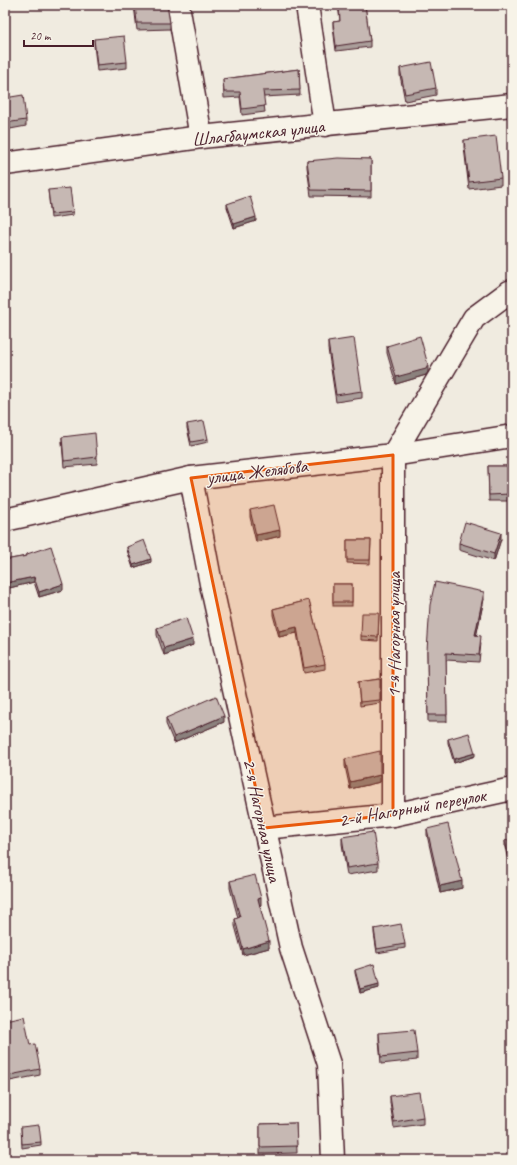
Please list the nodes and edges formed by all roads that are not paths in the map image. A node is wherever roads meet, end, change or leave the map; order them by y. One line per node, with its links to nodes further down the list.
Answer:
1 (178, 5): 5 (street)
2 (307, 5): 4 (street)
3 (512, 105): 4 (street, Шлагбаумская улица)
4 (325, 125): 5 (street, Шлагбаумская улица)
5 (201, 137): 6 (street, Шлагбаумская улица)
6 (5, 164)
7 (512, 291): 9 (street)
8 (512, 436): 9 (street, улица Желябова)
9 (393, 455): 10 (street, улица Желябова); 13 (street, 1-я Нагорная улица)
10 (191, 478): 11 (street, улица Желябова); 14 (street, 2-я Нагорная улица)
11 (5, 520)
12 (512, 789): 13 (street, 2-й Нагорный переулок)
13 (393, 815): 14 (street, 2-й Нагорный переулок)
14 (264, 828): 15 (street, 2-я Нагорная улица)
15 (333, 1160)

